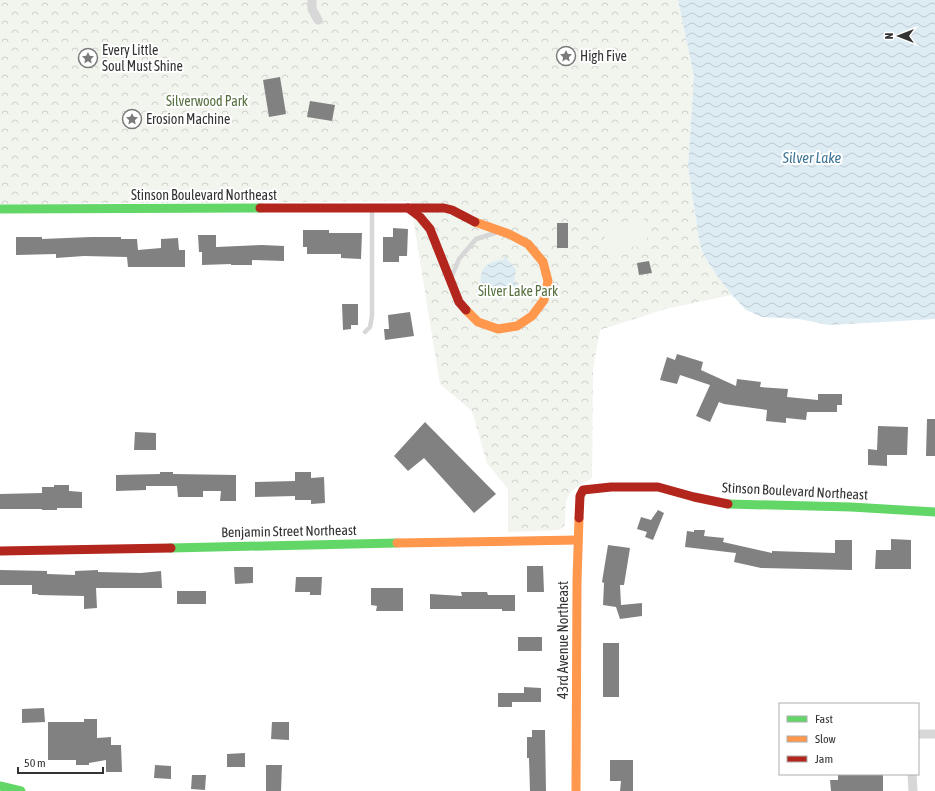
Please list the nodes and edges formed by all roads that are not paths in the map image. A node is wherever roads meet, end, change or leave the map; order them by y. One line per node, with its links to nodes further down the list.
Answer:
1 (312, 0): 2 (street)
2 (318, 20)
3 (372, 208): 4 (street, Stinson Boulevard Northeast); 5 (street, Stinson Boulevard Northeast); 8 (lane)
4 (408, 208): 6 (street, Stinson Boulevard Northeast); 7 (street, Stinson Boulevard Northeast)
5 (0, 209)
6 (502, 232): 7 (lane); 7 (street, Stinson Boulevard Northeast)
7 (451, 281)
8 (365, 332)
9 (583, 490): 10 (street, Stinson Boulevard Northeast); 11 (street, 43rd Avenue Northeast)
10 (935, 512)
11 (578, 540): 12 (street, Benjamin Street Northeast); 18 (street, 43rd Avenue Northeast)
12 (0, 551)
13 (919, 734): 14 (street)
14 (935, 734)
15 (912, 775): 19 (street)
16 (0, 786): 17 (street)
17 (21, 791)
18 (576, 791)
19 (913, 791)

